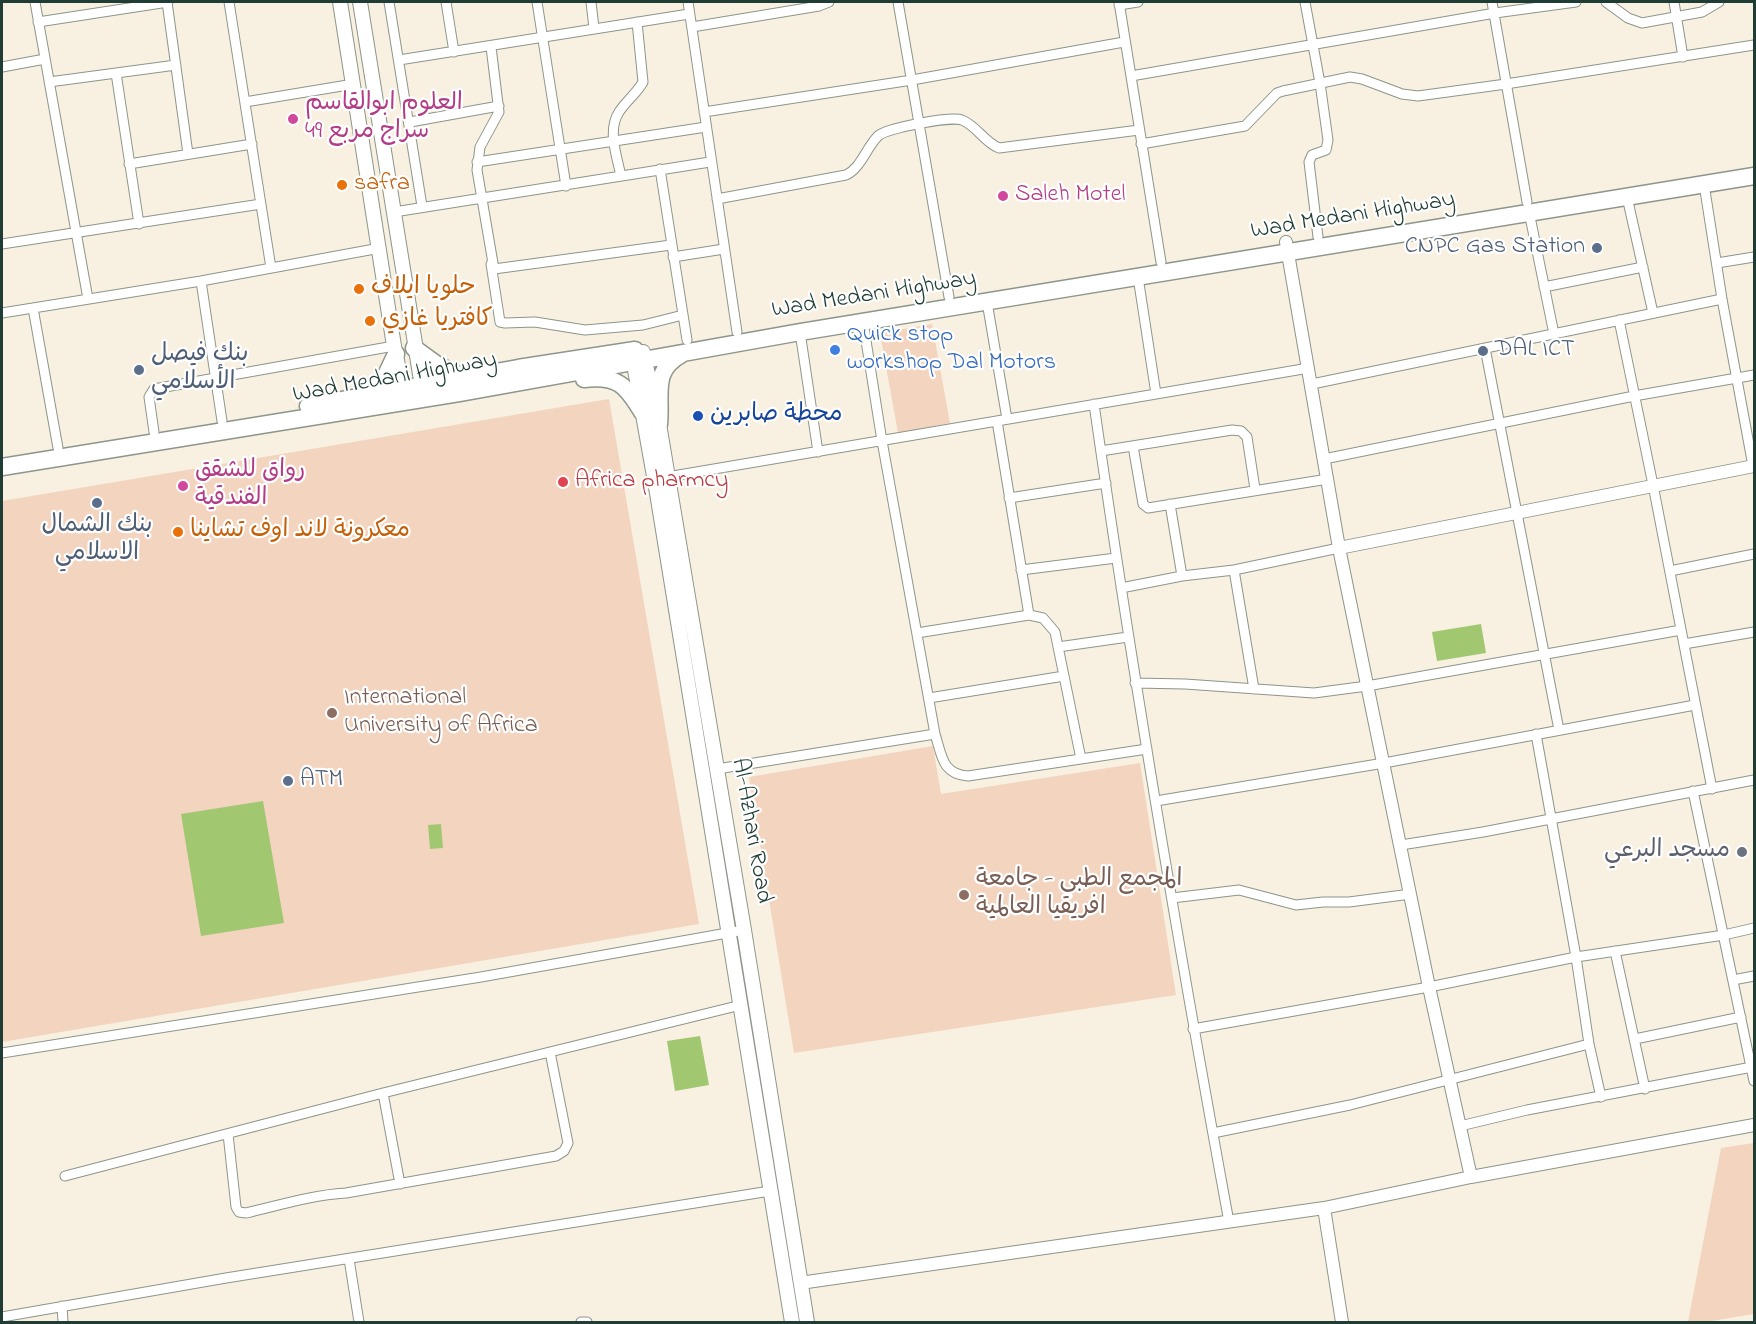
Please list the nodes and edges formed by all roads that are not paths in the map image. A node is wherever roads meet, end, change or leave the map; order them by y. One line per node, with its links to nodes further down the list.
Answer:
1 (35, 2): 24 (street)
2 (168, 2): 24 (street); 37 (street)
3 (229, 2): 46 (street)
4 (340, 2): 44 (main road)
5 (360, 2): 73 (main road)
6 (390, 2): 36 (street)
7 (446, 2): 33 (street)
8 (537, 2): 28 (street)
9 (591, 2): 27 (street)
10 (688, 2): 22 (street)
11 (829, 2): 26 (street)
12 (898, 2): 41 (street)
13 (1138, 2): 20 (street)
14 (1305, 2): 30 (street)
15 (1492, 2): 21 (street)
16 (1576, 2): 21 (street)
17 (1606, 2): 23 (street)
18 (1674, 2): 23 (street)
19 (1719, 2): 23 (street)
20 (1119, 3): 29 (street)
21 (1495, 13): 30 (street); 45 (street)
22 (690, 14): 25 (street); 26 (street)
23 (1677, 18): 34 (street)
24 (38, 22): 35 (street)
25 (637, 22): 27 (street); 53 (street)
26 (692, 27): 48 (street)
27 (594, 28): 28 (street)
28 (542, 37): 32 (street); 56 (street)
29 (1124, 42): 40 (street); 41 (street)
30 (1313, 44): 40 (street); 43 (street)
31 (1755, 45): 34 (street)
32 (490, 47): 33 (street); 47 (street)
33 (454, 52): 36 (street)
34 (1683, 57): 45 (street)
35 (45, 59): 38 (street); 42 (street)
36 (399, 60): 49 (street)
37 (176, 65): 39 (street); 57 (street)
38 (2, 66)
39 (116, 73): 42 (street); 60 (street)
40 (1131, 76): 52 (street)
41 (912, 81): 48 (street); 50 (street)
42 (49, 82): 75 (street)
43 (1320, 83): 45 (street); 55 (street); 76 (street)
44 (354, 84): 46 (street); 80 (main road)
45 (1506, 84): 72 (street)
46 (245, 102): 54 (street)
47 (499, 106): 49 (street); 58 (street)
48 (704, 112): 51 (street)
49 (410, 122): 71 (street)
50 (919, 124): 52 (street); 69 (street); 92 (street)
51 (706, 127): 53 (street); 59 (street)
52 (1139, 130): 55 (street)
53 (614, 142): 56 (street); 63 (street)
54 (252, 144): 57 (street); 70 (street)
55 (1142, 144): 85 (street)
56 (561, 150): 58 (street); 66 (street)
57 (188, 154): 60 (street)
58 (477, 162): 68 (street)
59 (710, 162): 62 (street); 69 (street)
60 (129, 164): 74 (street)
61 (1755, 166): 72 (highway, Wad Medani Highway)
62 (660, 169): 63 (street); 79 (street)
63 (621, 176): 66 (street)
64 (1755, 176): 65 (highway, Wad Medani Highway)
65 (1704, 184): 67 (highway, Wad Medani Highway); 86 (street)
66 (566, 186): 68 (street)
67 (1627, 197): 72 (highway, Wad Medani Highway); 87 (street)
68 (481, 198): 71 (street); 78 (street)
69 (717, 199): 82 (street)
70 (261, 204): 74 (street); 88 (street)
71 (422, 206): 73 (street)
72 (1528, 207): 76 (highway, Wad Medani Highway); 81 (highway, Wad Medani Highway); 91 (street)
73 (393, 212): 106 (main road)
74 (139, 224): 75 (street)
75 (76, 233): 77 (street); 93 (street)
76 (1318, 237): 81 (highway, Wad Medani Highway)
77 (2, 244)
78 (488, 244): 79 (street); 99 (street)
79 (671, 245): 84 (street)
80 (380, 248): 88 (street); 108 (main road)
81 (1287, 248): 85 (highway, Wad Medani Highway); 89 (highway, Wad Medani Highway); 110 (street)
82 (724, 249): 84 (street); 102 (street)
83 (1755, 256): 86 (street)
84 (673, 257): 99 (street)
85 (1161, 262): 92 (highway, Wad Medani Highway)
86 (1717, 263): 94 (street)
87 (1642, 267): 91 (street); 98 (street)
88 (272, 268): 90 (street)
89 (1138, 276): 95 (highway, Wad Medani Highway); 117 (street)
90 (201, 281): 93 (street); 112 (street)
91 (1544, 287): 104 (street)
92 (949, 297): 102 (highway, Wad Medani Highway)
93 (88, 299): 96 (street)
94 (1722, 299): 98 (street); 113 (street)
95 (987, 302): 101 (highway, Wad Medani Highway); 123 (street)
96 (33, 308): 97 (street); 130 (street)
97 (2, 313)
98 (1653, 313): 100 (street)
99 (683, 315): 105 (street)
100 (1619, 320): 104 (street); 120 (street)
101 (863, 322): 103 (highway, Wad Medani Highway); 128 (street)
102 (737, 332): 105 (highway, Wad Medani Highway)
103 (800, 332): 105 (highway, Wad Medani Highway); 132 (street)
104 (1554, 334): 107 (street)
105 (687, 346): 109 (highway, Wad Medani Highway); 125 (highway)
106 (414, 348): 115 (highway); 116 (main road)
107 (1485, 348): 114 (street); 126 (street)
108 (395, 350): 112 (street); 118 (main road); 119 (highway)
109 (638, 355): 115 (highway, Wad Medani Highway); 122 (main road, Al-Azhari Road); 125 (main road, Al-Azhari Road)
110 (1309, 368): 114 (street); 117 (street)
111 (1755, 375): 113 (street)
112 (215, 377): 124 (street); 127 (street)
113 (1736, 379): 120 (street); 135 (street)
114 (1312, 384): 134 (street)
115 (462, 385): 116 (highway, Wad Medani Highway); 122 (highway)
116 (423, 392): 118 (highway, Wad Medani Highway)
117 (1156, 394): 121 (street)
118 (404, 395): 119 (highway, Wad Medani Highway); 136 (highway, Wad Medani Highway)
119 (368, 396): 124 (highway, Wad Medani Highway)
120 (1634, 396): 126 (street); 140 (street)
121 (1095, 404): 123 (street); 131 (street)
122 (642, 412): 145 (main road, Al-Azhari Road)
123 (1002, 420): 128 (street); 142 (street)
124 (222, 422): 127 (highway, Wad Medani Highway)
125 (659, 424): 137 (main road, Al-Azhari Road)
126 (1500, 424): 134 (street); 144 (street)
127 (154, 432): 130 (highway, Wad Medani Highway)
128 (882, 441): 132 (street); 157 (street)
129 (1133, 446): 131 (street); 141 (street); 143 (street)
130 (58, 448): 133 (highway, Wad Medani Highway)
131 (1101, 451): 139 (street)
132 (818, 452): 137 (street)
133 (2, 457)
134 (1324, 459): 138 (street)
135 (1754, 466): 140 (street)
136 (2, 467)
137 (667, 477): 145 (main road, Al-Azhari Road)
138 (1328, 479): 141 (street); 146 (street)
139 (1106, 483): 142 (street); 148 (street)
140 (1653, 485): 144 (street); 151 (street)
141 (1255, 489): 143 (street)
142 (1010, 498): 149 (street)
143 (1170, 504): 152 (street)
144 (1517, 512): 146 (street); 161 (street)
145 (670, 531): 174 (main road, Al-Azhari Road); 185 (main road, Al-Azhari Road)
146 (1340, 548): 150 (street); 164 (street)
147 (1755, 554): 151 (street)
148 (1116, 558): 149 (street); 153 (street)
149 (1021, 570): 154 (street)
150 (1234, 570): 152 (street); 165 (street)
151 (1670, 571): 155 (street)
152 (1182, 576): 153 (street)
153 (1120, 588): 158 (street)
154 (1029, 615): 157 (street); 160 (street)
155 (1681, 630): 159 (street); 161 (street)
156 (1755, 632): 159 (street)
157 (917, 633): 166 (street)
158 (1128, 637): 160 (street); 163 (street)
159 (1684, 644): 167 (street)
160 (1058, 647): 162 (street)
161 (1544, 653): 164 (street); 168 (street)
162 (1064, 676): 166 (street); 172 (street)
163 (1136, 683): 165 (street); 171 (street)
164 (1367, 686): 165 (street); 173 (street)
165 (1254, 689)
166 (928, 698): 169 (street)
167 (1695, 705): 168 (street); 176 (street)
168 (1559, 729): 170 (street)
169 (935, 734): 172 (street); 174 (street)
170 (1536, 734): 173 (street); 179 (street)
171 (1147, 749): 172 (street); 178 (street)
172 (1081, 759)
173 (1384, 763): 178 (street); 180 (street)
174 (717, 769): 184 (main road, Al-Azhari Road)
175 (1755, 780): 176 (street)
176 (1712, 789): 177 (street)
177 (1693, 791): 179 (street); 186 (street)
178 (1156, 801): 182 (street)
179 (1552, 819): 180 (street); 188 (street)
180 (1401, 845): 181 (street)
181 (1411, 894): 182 (street); 191 (street)
182 (1172, 898): 194 (street)
183 (1755, 928): 186 (street)
184 (744, 930): 185 (street); 217 (main road, Al-Azhari Road)
185 (729, 932): 192 (main road, Al-Azhari Road); 199 (street)
186 (1724, 935): 187 (street); 190 (street)
187 (1615, 951): 188 (street); 196 (street)
188 (1576, 957): 191 (street); 197 (street)
189 (1755, 976): 190 (street)
190 (1733, 980): 193 (street)
191 (1430, 987): 194 (street); 201 (street)
192 (741, 1005): 198 (street); 213 (main road, Al-Azhari Road)
193 (1741, 1017): 195 (street); 196 (street)
194 (1193, 1029): 208 (street)
195 (1750, 1034): 200 (street)
196 (1635, 1040): 203 (street)
197 (1589, 1044): 201 (street); 205 (street)
198 (550, 1052): 204 (street); 212 (street)
199 (2, 1053)
200 (1752, 1067): 202 (street); 203 (street)
201 (1449, 1079): 207 (street); 208 (street)
202 (1755, 1081)
203 (1645, 1089): 205 (street)
204 (383, 1093): 209 (street); 212 (street)
205 (1601, 1097): 207 (street)
206 (1755, 1125): 211 (street)
207 (1460, 1126): 211 (street)
208 (1212, 1133): 215 (street)
209 (228, 1134): 210 (street); 212 (street)
210 (65, 1176)
211 (1471, 1177): 214 (street)
212 (400, 1184)
213 (770, 1191): 216 (street); 224 (main road, Al-Azhari Road)
214 (1324, 1208): 215 (street); 226 (street)
215 (1229, 1222): 217 (street)
216 (349, 1258): 218 (street); 221 (street)
217 (800, 1283): 225 (main road, Al-Azhari Road)
218 (62, 1306): 219 (street); 220 (street)
219 (2, 1317)
220 (63, 1323)
221 (359, 1323)
222 (581, 1323): 223 (street)
223 (587, 1323)
224 (792, 1323)
225 (807, 1323)
226 (1342, 1323)

